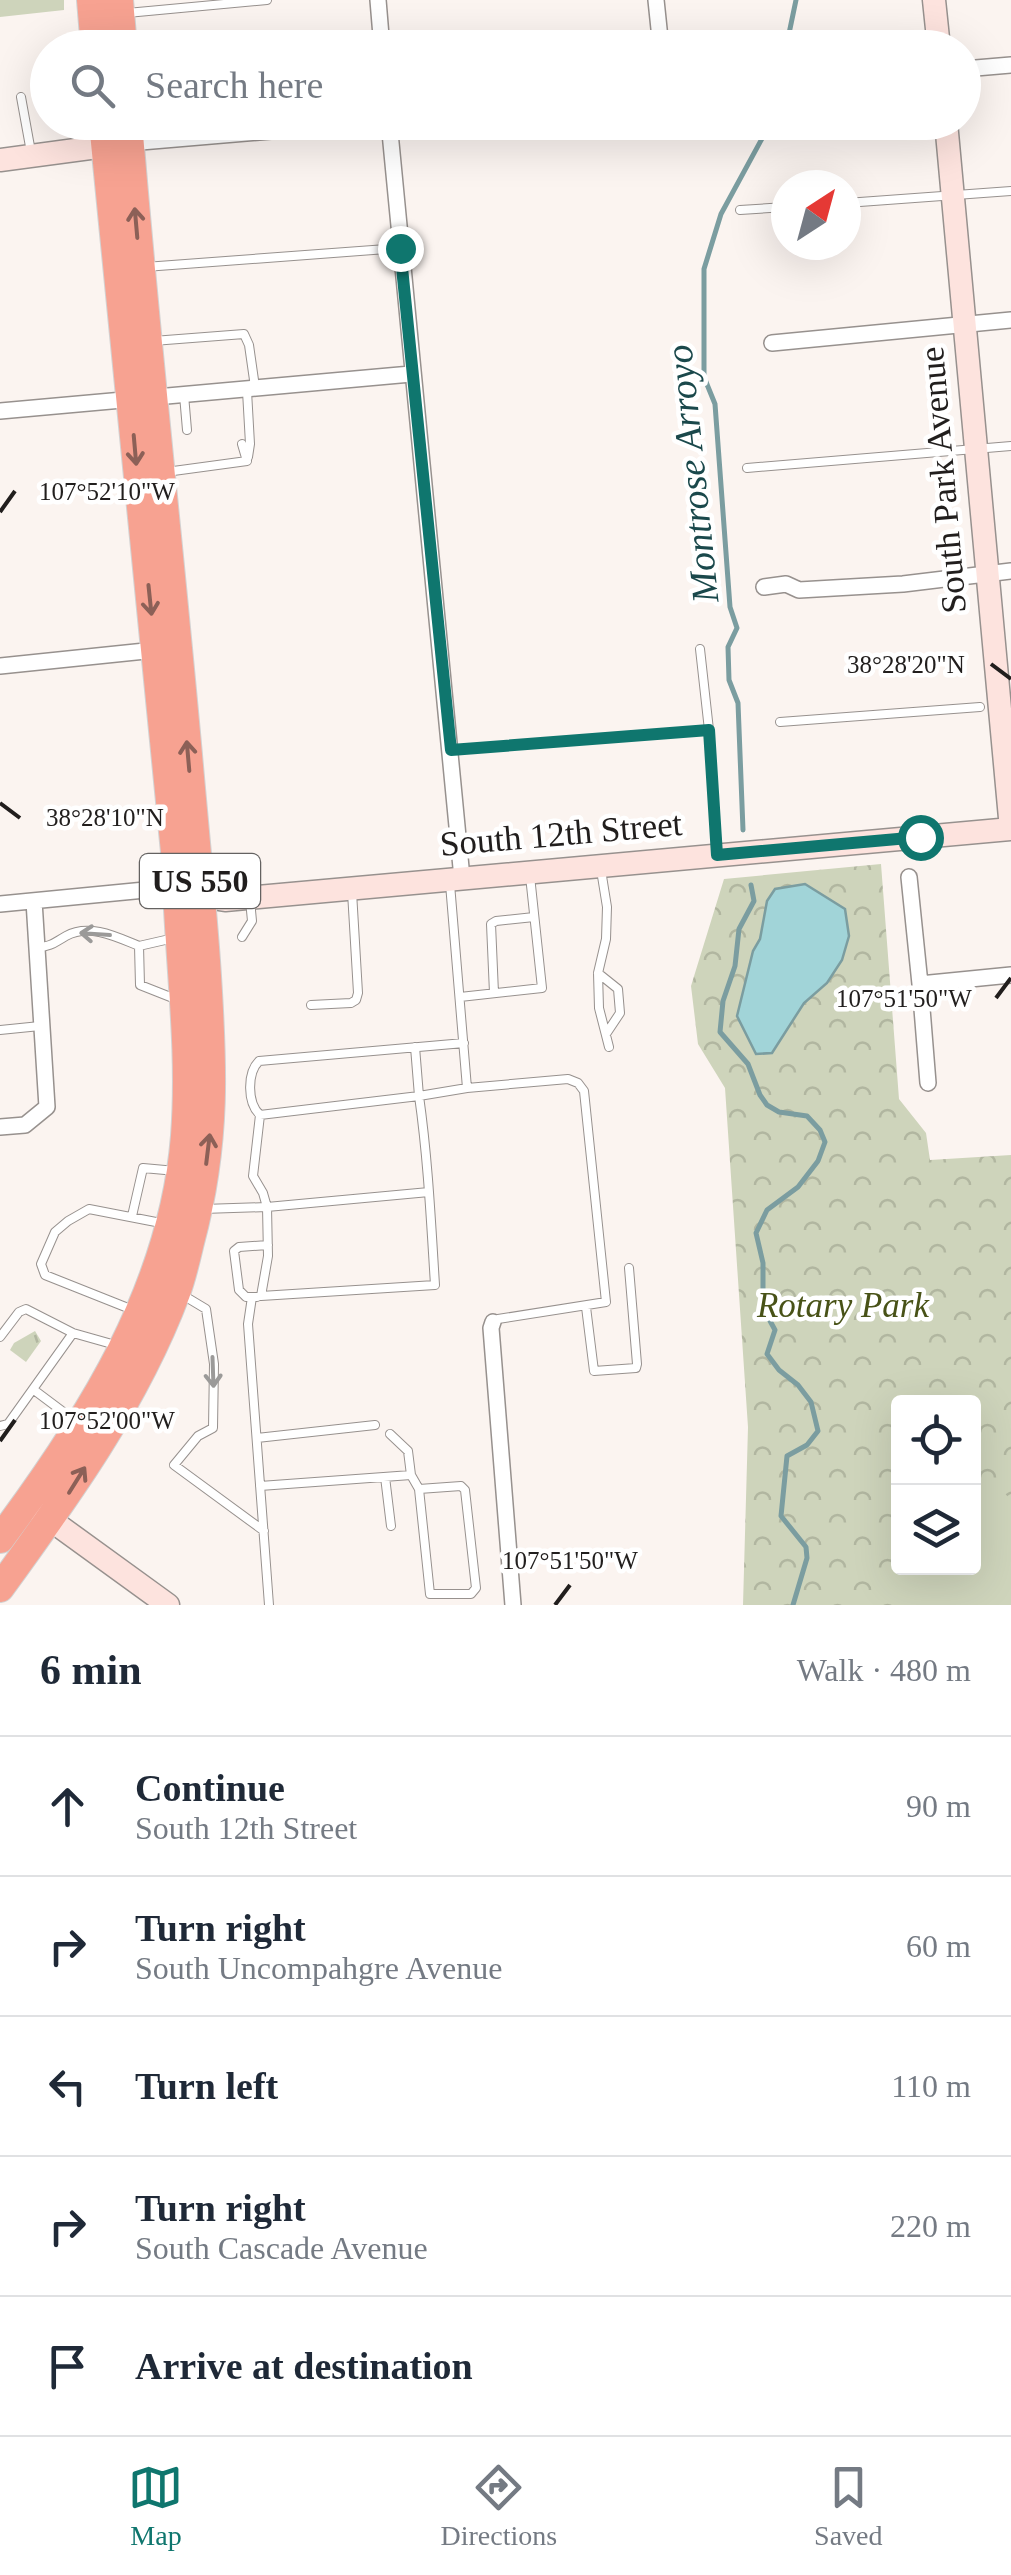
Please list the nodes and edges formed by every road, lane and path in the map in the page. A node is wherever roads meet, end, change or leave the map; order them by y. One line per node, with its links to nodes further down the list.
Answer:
1 (90, 0): 7 (highway)
2 (267, 0): 6 (lane)
3 (378, 0): 8 (street)
4 (656, 0): 9 (street)
5 (934, 0): 10 (street)
6 (120, 7)
7 (93, 30)
8 (380, 30)
9 (658, 30)
10 (937, 30)
11 (1011, 65): 12 (street)
12 (981, 68)
13 (21, 97): 18 (lane)
14 (90, 140): 18 (street)
15 (118, 140): 26 (highway, US 550)
16 (390, 140): 25 (street)
17 (947, 140): 21 (street, South Park Avenue)
18 (31, 155): 19 (street)
19 (0, 160)
20 (1011, 191): 21 (lane)
21 (952, 197): 22 (lane); 28 (street, South Park Avenue)
22 (861, 202)
23 (771, 208): 24 (lane)
24 (740, 210)
25 (400, 248): 26 (lane); 31 (street)
26 (128, 268): 29 (highway, US 550); 34 (highway, US 550)
27 (1011, 320): 28 (street)
28 (964, 325): 30 (street); 39 (street, South Park Avenue)
29 (148, 341): 32 (lane); 34 (highway, US 550)
30 (772, 343)
31 (411, 374): 32 (street); 52 (street)
32 (251, 390): 33 (street); 40 (lane)
33 (184, 394): 34 (street); 36 (lane)
34 (142, 397): 35 (street); 42 (highway, US 550); 47 (highway, US 550, one-way to 47)
35 (0, 411)
36 (187, 430)
37 (242, 444): 40 (lane)
38 (1011, 446): 39 (lane)
39 (976, 449): 41 (lane); 44 (street, South Park Avenue)
40 (247, 461): 42 (lane)
41 (747, 468)
42 (162, 473): 60 (highway, US 550, one-way to 42)
43 (1011, 571): 44 (street)
44 (987, 574): 45 (street); 49 (street, South Park Avenue)
45 (764, 586)
46 (700, 649): 51 (lane)
47 (155, 650): 48 (street); 60 (highway, US 550)
48 (0, 666)
49 (996, 704): 50 (lane); 53 (street, South Park Avenue)
50 (780, 722)
51 (709, 730): 52 (lane); 54 (lane)
52 (451, 750): 58 (street)
53 (1011, 830): 54 (street, South 12th Street)
54 (717, 855): 55 (street, South 12th Street)
55 (600, 866): 56 (street, South 12th Street); 69 (lane)
56 (530, 872): 58 (street, South 12th Street); 64 (lane)
57 (910, 877): 71 (street)
58 (456, 879): 59 (street, South 12th Street); 73 (lane)
59 (352, 888): 61 (street, South 12th Street); 75 (lane)
60 (189, 895): 61 (street, South 12th Street); 62 (street); 65 (highway, US 550); 90 (highway, US 550, one-way to 60)
61 (250, 898): 66 (lane)
62 (34, 901): 63 (street); 68 (street)
63 (0, 904)
64 (534, 917): 72 (lane); 72 (lane)
65 (179, 937): 67 (lane); 74 (highway, US 550)
66 (242, 937)
67 (139, 946): 68 (lane, one-way to 68); 74 (lane)
68 (36, 948): 76 (street)
69 (598, 973): 78 (lane); 78 (lane)
70 (1011, 974): 71 (street)
71 (920, 984): 82 (street)
72 (494, 993): 73 (lane)
73 (460, 997): 79 (lane)
74 (183, 1002): 87 (highway, US 550)
75 (311, 1006)
76 (42, 1026): 77 (lane); 86 (street)
77 (0, 1030)
78 (606, 1034): 80 (lane)
79 (464, 1043): 81 (lane); 83 (lane)
80 (609, 1047)
81 (415, 1048): 84 (lane); 85 (lane)
82 (928, 1084)
83 (468, 1088): 84 (lane); 97 (lane)
84 (419, 1096): 85 (lane); 88 (lane)
85 (260, 1115): 89 (lane)
86 (0, 1127)
87 (181, 1171): 91 (lane); 92 (highway, US 550)
88 (429, 1192): 89 (lane); 96 (lane)
89 (267, 1207): 90 (lane); 93 (lane)
90 (199, 1209): 95 (highway, US 550)
91 (132, 1216): 92 (lane); 98 (lane)
92 (170, 1225): 98 (highway, US 550)
93 (268, 1245): 96 (lane); 96 (lane)
94 (629, 1268): 97 (lane)
95 (177, 1292): 114 (highway, US 550, one-way to 95); 116 (lane, one-way to 116)
96 (257, 1297): 108 (lane)
97 (586, 1307): 99 (lane)
98 (140, 1313): 102 (highway, US 550)
99 (493, 1322): 122 (street)
100 (73, 1333): 101 (lane); 102 (lane); 103 (lane)
101 (0, 1337)
102 (123, 1348): 106 (highway, US 550)
103 (34, 1390): 105 (lane); 106 (lane)
104 (375, 1425): 108 (lane)
105 (0, 1426)
106 (81, 1426): 113 (highway, US 550)
107 (390, 1434): 109 (lane)
108 (257, 1438): 111 (lane)
109 (412, 1475): 110 (lane); 112 (lane)
110 (385, 1477): 111 (lane); 115 (lane)
111 (260, 1486): 116 (lane)
112 (418, 1489): 119 (lane); 119 (lane)
113 (27, 1503): 114 (street); 117 (highway, US 550)
114 (50, 1520): 118 (highway, US 550); 120 (street)
115 (391, 1526)
116 (264, 1531): 121 (lane)
117 (0, 1539)
118 (0, 1588)
119 (436, 1600)
120 (168, 1605)
121 (269, 1605)
122 (513, 1605)

